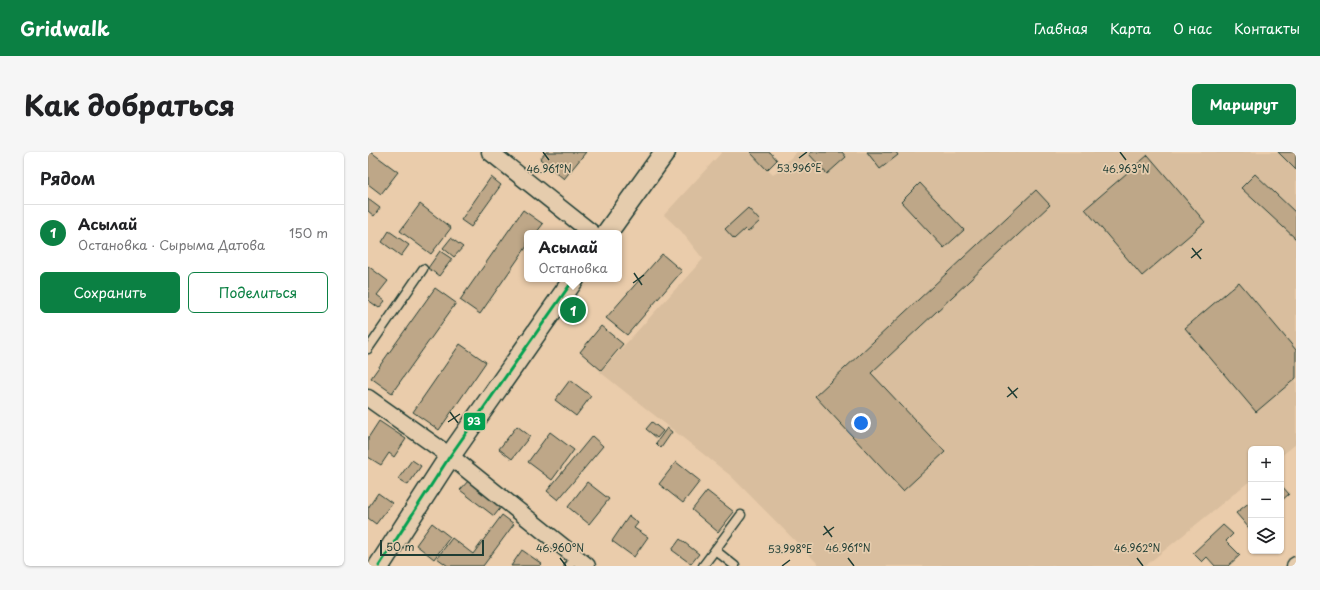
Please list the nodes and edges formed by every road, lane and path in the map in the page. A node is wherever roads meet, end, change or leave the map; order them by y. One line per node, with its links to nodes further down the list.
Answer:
1 (490, 152): 3 (street)
2 (665, 152): 4 (street)
3 (588, 230)
4 (609, 230)
5 (423, 269): 7 (lane)
6 (572, 282): 9 (street)
7 (368, 349)
8 (368, 398): 9 (street)
9 (450, 456): 12 (street); 13 (street)
10 (741, 515): 11 (lane)
11 (714, 550): 14 (lane); 15 (lane)
12 (577, 563)
13 (379, 566)
14 (703, 566)
15 (735, 566)

